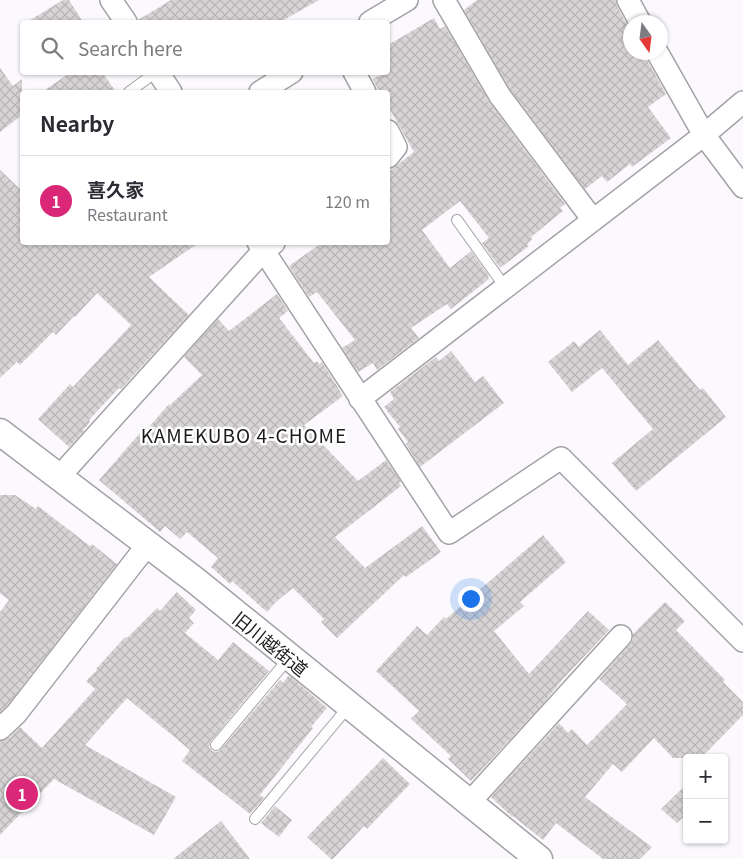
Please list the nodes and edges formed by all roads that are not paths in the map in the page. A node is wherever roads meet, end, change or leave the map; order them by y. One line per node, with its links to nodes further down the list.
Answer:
1 (111, 0): 6 (street)
2 (407, 0): 7 (street)
3 (444, 0): 23 (street)
4 (628, 0): 5 (street)
5 (636, 15)
6 (125, 20)
7 (373, 20)
8 (662, 60): 19 (street)
9 (153, 75): 13 (lane)
10 (159, 75): 14 (street)
11 (287, 75): 15 (street)
12 (356, 75): 16 (street)
13 (132, 90)
14 (170, 90)
15 (263, 90)
16 (364, 90)
17 (743, 102): 19 (street)
18 (390, 135): 20 (street)
19 (704, 135): 21 (street); 23 (street)
20 (390, 154)
21 (743, 187)
22 (457, 220): 25 (lane)
23 (593, 220): 25 (street)
24 (265, 245): 26 (street); 28 (street)
25 (506, 287): 26 (street)
26 (360, 399): 31 (street)
27 (2, 437): 28 (street, 旧川越街道)
28 (60, 477): 29 (street, 旧川越街道)
29 (148, 544): 32 (street, 旧川越街道); 34 (street)
30 (621, 636): 36 (street)
31 (743, 641)
32 (290, 657): 33 (street, 旧川越街道); 35 (lane)
33 (349, 705): 36 (street, 旧川越街道); 37 (lane)
34 (0, 729)
35 (216, 745)
36 (469, 803): 38 (street, 旧川越街道)
37 (255, 819)
38 (538, 859)

